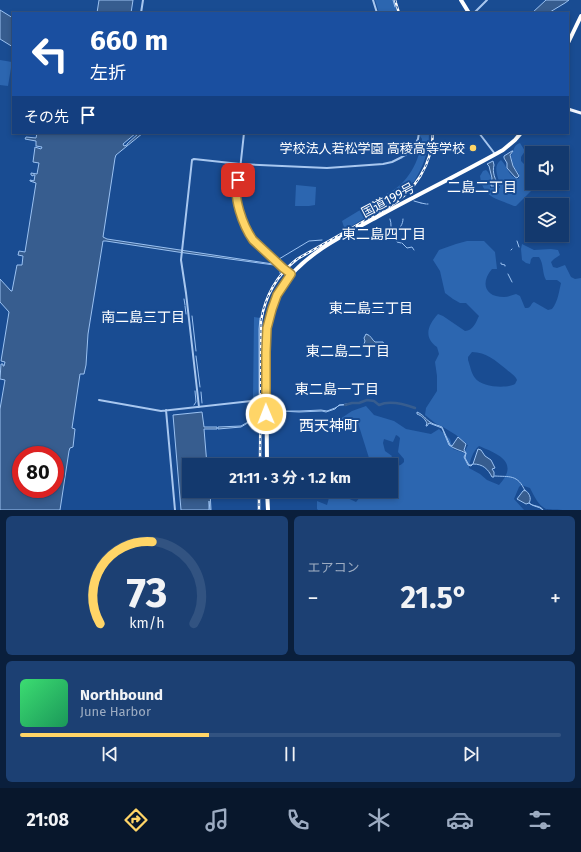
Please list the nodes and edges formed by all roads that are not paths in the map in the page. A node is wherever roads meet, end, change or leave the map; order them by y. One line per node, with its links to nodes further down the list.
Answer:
1 (143, 0): 5 (street)
2 (373, 0): 6 (street)
3 (461, 0): 7 (highway)
4 (487, 0): 8 (street)
5 (141, 12)
6 (377, 12)
7 (468, 12)
8 (475, 12)
9 (581, 16): 11 (highway)
10 (581, 20): 12 (highway)
11 (569, 40)
12 (569, 44)
13 (569, 109): 14 (main road)
14 (581, 113)
15 (244, 134): 20 (street)
16 (419, 134): 20 (street)
17 (480, 134): 19 (street)
18 (521, 134): 19 (highway, 国道199号)
19 (496, 155): 23 (highway, 国道199号)
20 (240, 164): 21 (street); 24 (street)
21 (238, 180): 21 (street)
22 (99, 400): 25 (street)
23 (267, 400): 24 (street); 26 (highway, 国道199号)
24 (199, 407): 25 (street)
25 (166, 410): 28 (street)
26 (268, 458)
27 (268, 498): 29 (highway)
28 (175, 510)
29 (268, 510)

